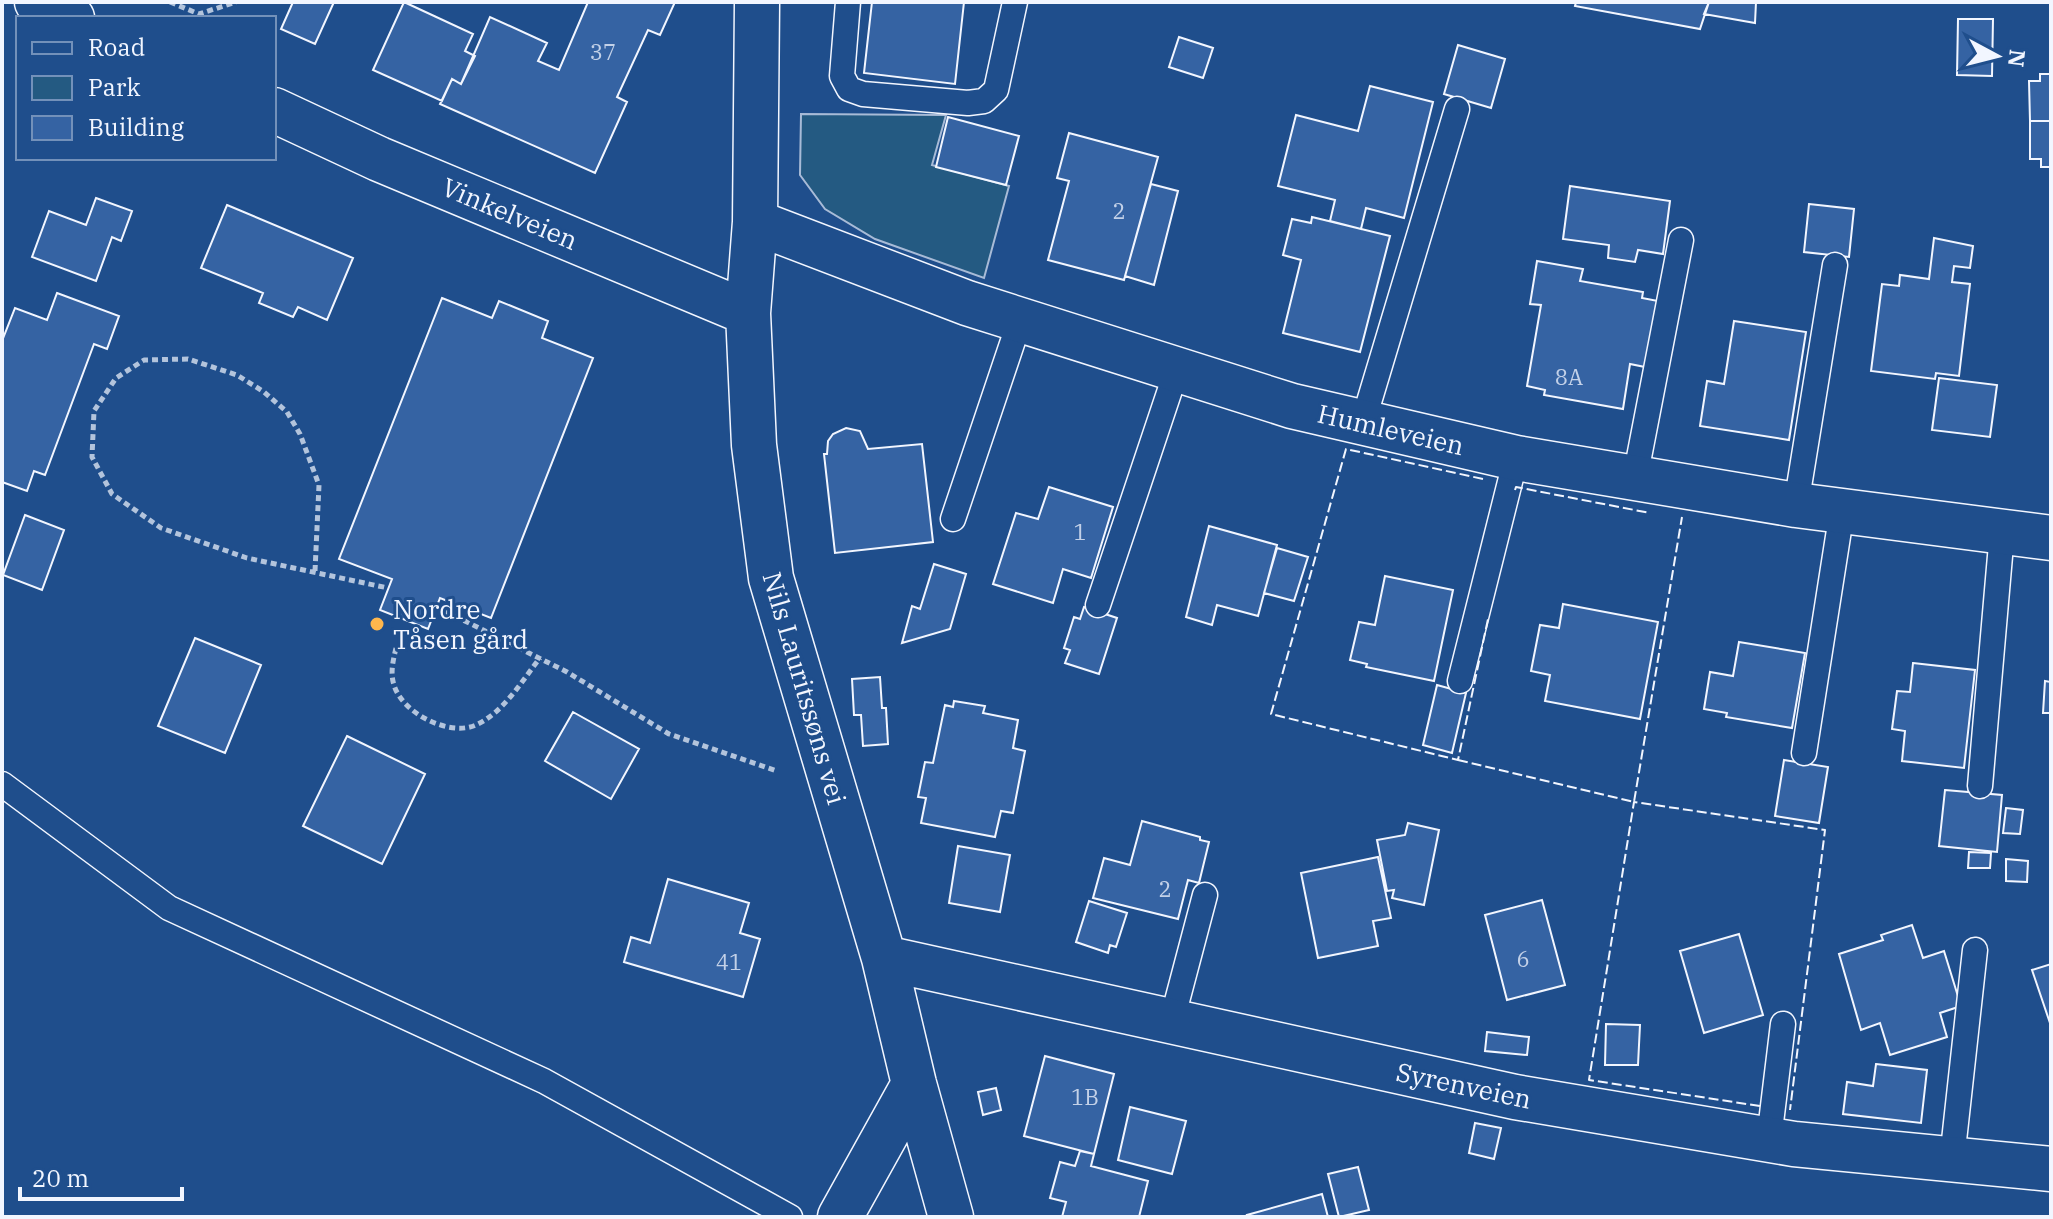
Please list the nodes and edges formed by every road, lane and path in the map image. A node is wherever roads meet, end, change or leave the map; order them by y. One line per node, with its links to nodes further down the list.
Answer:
1 (37, 2): 7 (street)
2 (170, 2): 3 (path)
3 (236, 2)
4 (757, 2): 10 (street, Nils Lauritssøns vei)
5 (848, 2): 6 (lane)
6 (1015, 2)
7 (68, 16)
8 (1457, 109): 16 (lane)
9 (276, 111): 13 (street, Vinkelveien)
10 (755, 222): 13 (street, Nils Lauritssøns vei); 14 (street, Humleveien)
11 (1681, 240): 18 (lane)
12 (1835, 265): 19 (lane)
13 (748, 313): 34 (street, Nils Lauritssøns vei)
14 (1020, 320): 15 (street, Humleveien); 21 (lane)
15 (1177, 369): 16 (street, Humleveien); 26 (lane)
16 (1363, 422): 17 (street, Humleveien)
17 (1516, 458): 18 (street, Humleveien); 30 (lane)
18 (1635, 478): 19 (street, Humleveien)
19 (1796, 505): 20 (street, Humleveien)
20 (1842, 511): 22 (street, Humleveien); 31 (lane)
21 (953, 519)
22 (2002, 533): 23 (street, Humleveien); 33 (lane)
23 (2051, 538)
24 (315, 571): 24 (path); 25 (path)
25 (388, 588)
26 (1098, 605)
27 (437, 607): 29 (path)
28 (396, 648): 29 (path)
29 (540, 658): 34 (path)
30 (1460, 681)
31 (1804, 753)
32 (2, 784): 44 (lane)
33 (1980, 786)
34 (834, 791): 37 (street, Nils Lauritssøns vei)
35 (1205, 895): 38 (lane)
36 (1975, 950): 42 (lane)
37 (884, 958): 38 (street, Syrenveien); 40 (street, Nils Lauritssøns vei)
38 (1172, 1020): 41 (street, Syrenveien)
39 (1783, 1024): 41 (lane)
40 (914, 1084): 45 (street); 46 (street, Nils Lauritssøns vei)
41 (1769, 1139): 42 (street, Syrenveien)
42 (1952, 1159): 43 (street, Syrenveien)
43 (2051, 1169)
44 (790, 1217)
45 (840, 1217)
46 (951, 1217)

